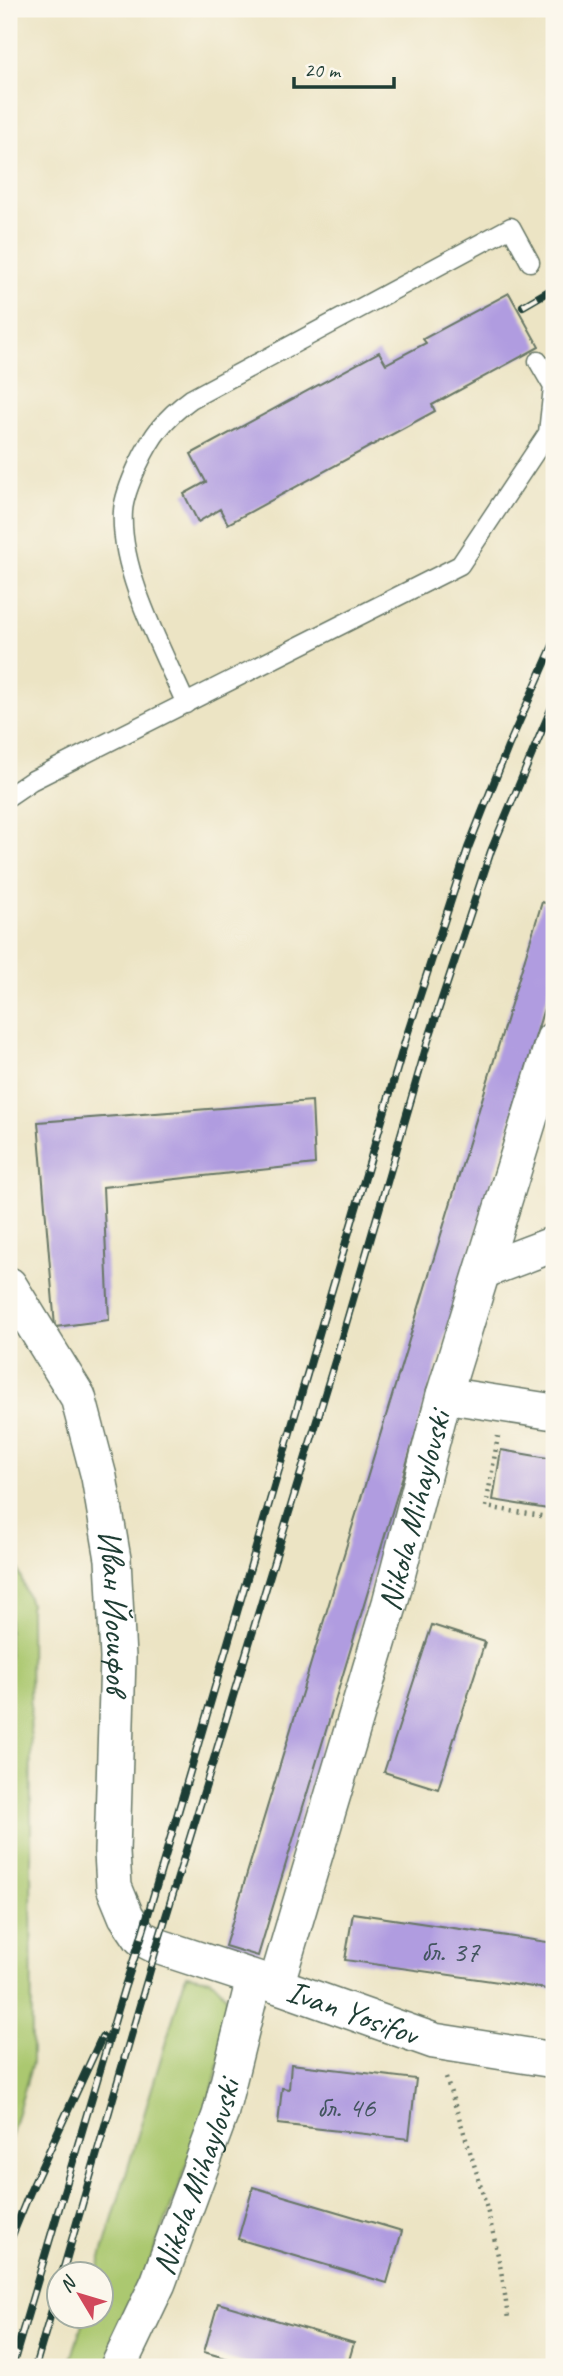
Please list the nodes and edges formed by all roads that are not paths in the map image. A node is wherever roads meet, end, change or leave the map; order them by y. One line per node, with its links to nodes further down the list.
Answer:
1 (530, 262): 3 (lane)
2 (538, 361): 3 (lane)
3 (186, 704): 4 (lane)
4 (9, 796)
5 (554, 1039): 7 (street, Nikola Mihaylovski)
6 (554, 1244): 7 (street)
7 (482, 1271): 9 (street, Nikola Mihaylovski)
8 (9, 1285): 11 (street, Иван Йосифов)
9 (444, 1395): 10 (street); 11 (street, Nikola Mihaylovski)
10 (554, 1412)
11 (265, 1982): 12 (street, Ivan Yosifov); 13 (street, Nikola Mihaylovski)
12 (554, 2060)
13 (118, 2367)

